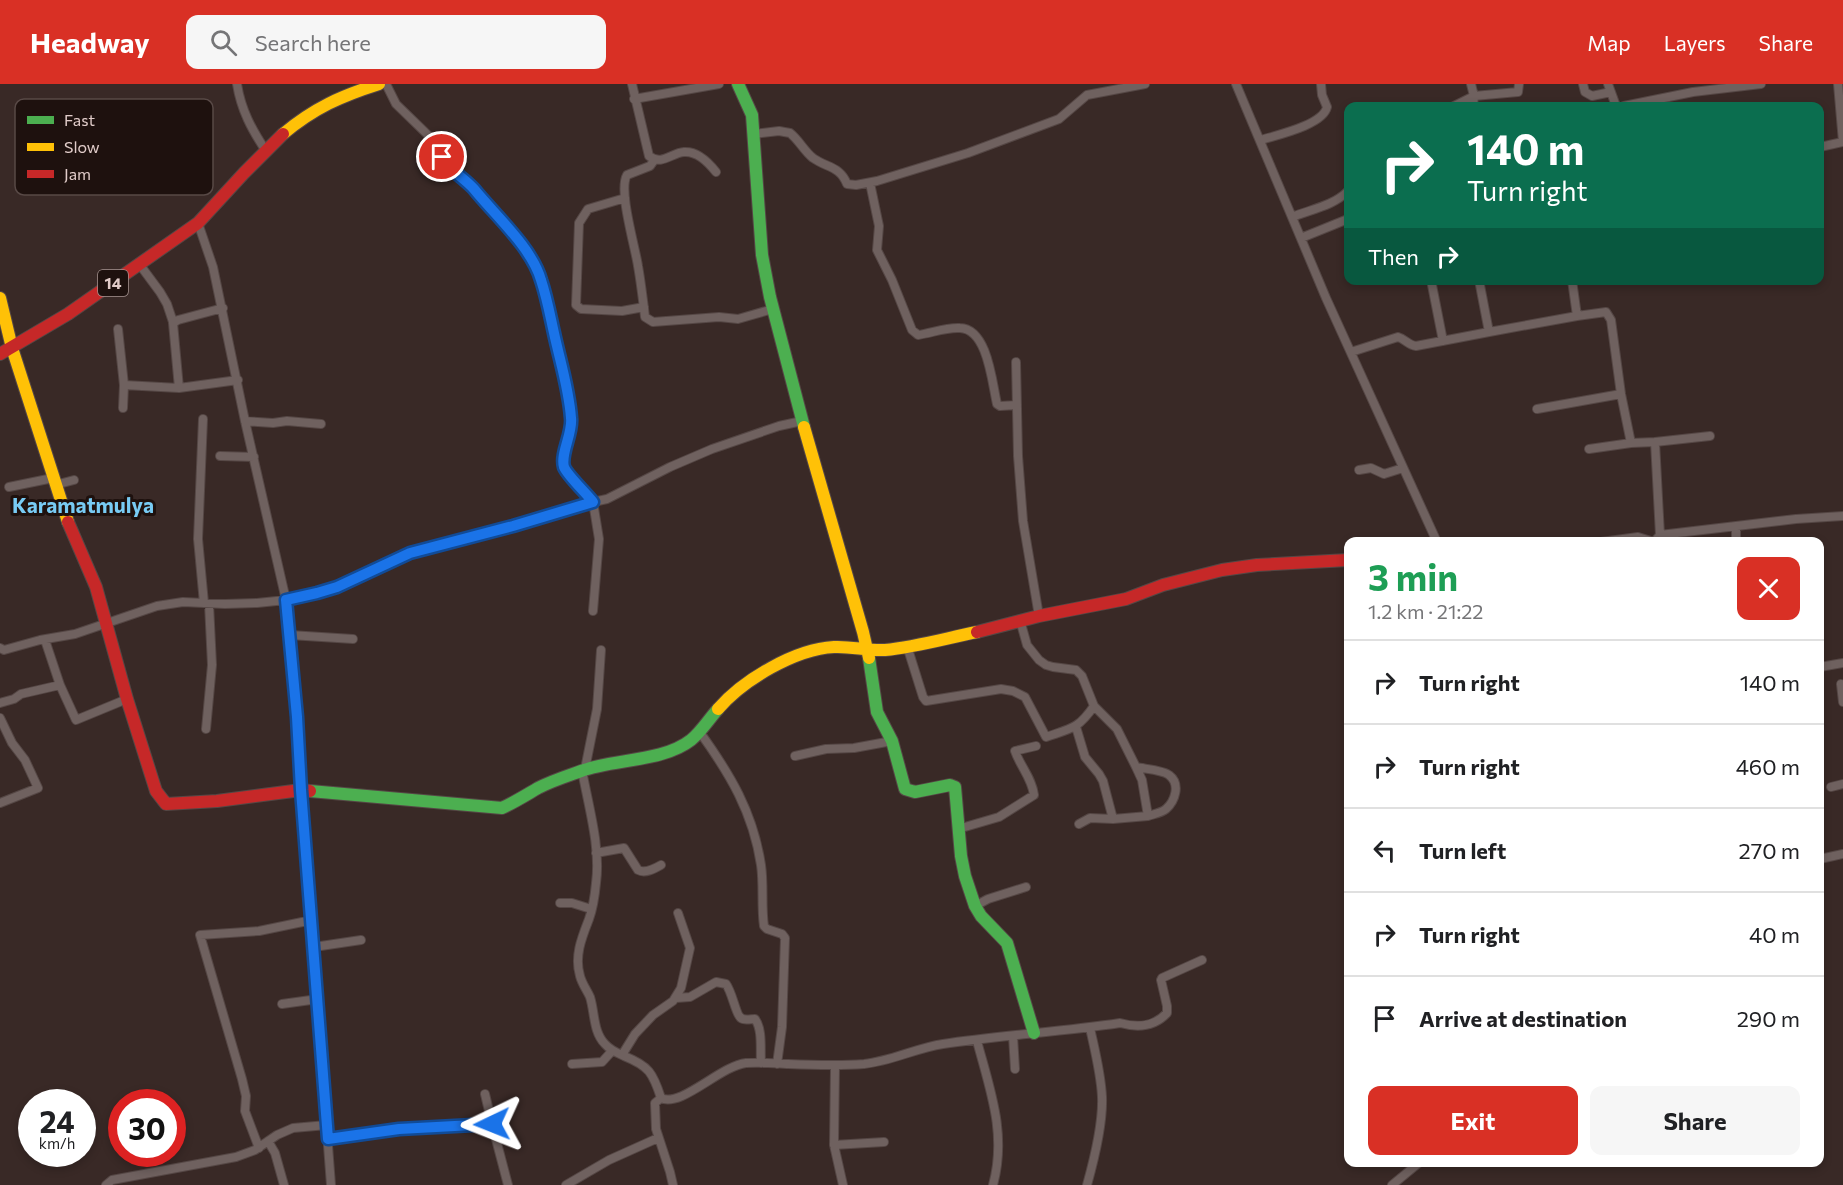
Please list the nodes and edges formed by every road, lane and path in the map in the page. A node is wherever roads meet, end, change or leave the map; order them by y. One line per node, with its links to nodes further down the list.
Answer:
1 (237, 84): 24 (street)
2 (379, 84): 24 (main road, 14)
3 (386, 84): 72 (street)
4 (632, 84): 17 (street)
5 (718, 84): 17 (street)
6 (738, 84): 21 (main road)
7 (1145, 84): 27 (street)
8 (1236, 84): 22 (street)
9 (1321, 84): 22 (street)
10 (1471, 84): 16 (street)
11 (1519, 84): 16 (street)
12 (1583, 84): 15 (street)
13 (1761, 84): 20 (street)
14 (1838, 84): 23 (street)
15 (1610, 88)
16 (1474, 96): 18 (street); 19 (street)
17 (634, 99): 25 (street)
18 (1462, 102)
19 (1473, 102)
20 (1644, 102)
21 (754, 134): 27 (street); 41 (main road)
22 (1260, 140): 30 (street)
23 (1824, 146)
24 (266, 151): 32 (main road, 14)
25 (655, 159): 26 (street); 29 (street)
26 (716, 172)
27 (870, 183): 54 (street)
28 (1344, 195): 30 (street)
29 (625, 198): 39 (street); 39 (street)
30 (1292, 217): 33 (street)
31 (1344, 221): 33 (street)
32 (198, 223): 34 (main road, 14); 40 (street)
33 (1301, 238): 48 (street)
34 (140, 265): 43 (street); 47 (main road, 14)
35 (1432, 285): 46 (street)
36 (1480, 285): 45 (street)
37 (1573, 285): 42 (street)
38 (0, 298): 47 (main road)
39 (644, 307): 41 (street)
40 (223, 308): 43 (street); 50 (street)
41 (773, 309): 59 (main road)
42 (1577, 316): 45 (street); 53 (street)
43 (174, 322): 52 (street)
44 (118, 329): 51 (street)
45 (1489, 332): 46 (street)
46 (1443, 341): 48 (street)
47 (6, 351): 70 (main road)
48 (1351, 352): 67 (street)
49 (1016, 362): 54 (street)
50 (238, 380): 52 (street); 58 (street)
51 (124, 385): 52 (street); 55 (street)
52 (179, 388)
53 (1622, 394): 56 (street); 63 (street)
54 (1017, 405): 83 (street)
55 (123, 408)
56 (1537, 409)
57 (203, 419): 81 (street)
58 (245, 421): 60 (street); 66 (street)
59 (802, 421): 72 (street); 92 (main road)
60 (321, 424)
61 (1710, 436): 62 (street)
62 (1655, 442): 63 (street); 76 (street)
63 (1631, 443): 64 (street)
64 (1589, 448)
65 (220, 456): 66 (street)
66 (254, 457): 80 (street)
67 (1403, 468): 68 (street); 75 (street)
68 (1359, 470)
69 (74, 480): 70 (street)
70 (54, 481): 71 (street); 85 (main road)
71 (9, 487)
72 (593, 502): 80 (street); 82 (street)
73 (1843, 516): 74 (street)
74 (1736, 526): 77 (street); 78 (street)
75 (1435, 537)
76 (1656, 537)
77 (1668, 537)
78 (1736, 537)
79 (1344, 560): 83 (main road)
80 (286, 600): 81 (street); 86 (street)
81 (206, 603): 85 (street); 103 (street)
82 (593, 611)
83 (1039, 616): 84 (main road)
84 (1020, 620): 89 (main road); 100 (street)
85 (107, 624): 88 (street); 97 (main road)
86 (290, 635): 87 (street); 112 (street)
87 (353, 639)
88 (45, 640): 90 (street); 96 (street)
89 (907, 646): 92 (main road); 102 (street)
90 (0, 648)
91 (601, 650): 109 (street)
92 (867, 650): 104 (main road); 105 (main road)
93 (1843, 663): 94 (street)
94 (1824, 666)
95 (1841, 684): 98 (street)
96 (60, 685): 97 (street); 99 (street)
97 (126, 699): 112 (main road)
98 (1843, 702)
99 (0, 703)
100 (1094, 706): 102 (street); 108 (street)
101 (0, 718): 113 (street)
102 (1076, 727): 115 (street)
103 (206, 729)
104 (699, 731): 109 (main road); 142 (street)
105 (892, 741): 107 (street); 117 (main road)
106 (1036, 746): 117 (street)
107 (795, 756)
108 (1136, 767): 114 (street); 114 (street)
109 (584, 770): 112 (main road); 118 (street)
110 (1843, 784): 111 (street)
111 (1831, 787)
112 (301, 790): 127 (street)
113 (0, 803)
114 (1148, 816): 115 (street)
115 (1113, 819): 116 (street)
116 (1079, 824)
117 (958, 829): 124 (main road)
118 (596, 853): 121 (street); 125 (street)
119 (1843, 854): 120 (street)
120 (1824, 858)
121 (661, 865)
122 (1026, 887): 124 (street)
123 (560, 903): 125 (street)
124 (975, 906): 135 (main road)
125 (591, 909): 138 (street)
126 (678, 913): 132 (street)
127 (312, 920): 129 (street); 154 (street)
128 (361, 940): 129 (street)
129 (314, 947): 131 (street)
130 (1202, 960): 134 (street)
131 (318, 999): 133 (street); 148 (street)
132 (676, 999): 139 (street); 140 (street)
133 (282, 1004)
134 (1090, 1028): 135 (street); 165 (street)
135 (1034, 1033): 136 (street)
136 (1013, 1036): 137 (street); 144 (street)
137 (977, 1041): 143 (street); 164 (street)
138 (612, 1051): 139 (street); 141 (street)
139 (622, 1055): 146 (street)
140 (761, 1063): 142 (street); 146 (street)
141 (572, 1064)
142 (777, 1064): 143 (street)
143 (835, 1066): 153 (street)
144 (1016, 1068)
145 (484, 1094): 147 (street)
146 (661, 1098): 149 (street)
147 (492, 1124): 150 (street); 160 (street)
148 (327, 1125): 150 (street); 151 (street)
149 (658, 1138): 161 (street); 162 (street)
150 (328, 1139): 159 (street)
151 (268, 1141): 154 (street); 158 (street)
152 (884, 1142): 153 (street)
153 (834, 1145): 163 (street)
154 (259, 1148): 156 (street)
155 (1414, 1167): 166 (street)
156 (124, 1182): 157 (street)
157 (106, 1185)
158 (284, 1185)
159 (332, 1185)
160 (508, 1185)
161 (566, 1185)
162 (673, 1185)
163 (843, 1185)
164 (993, 1185)
165 (1087, 1185)
166 (1392, 1185)

